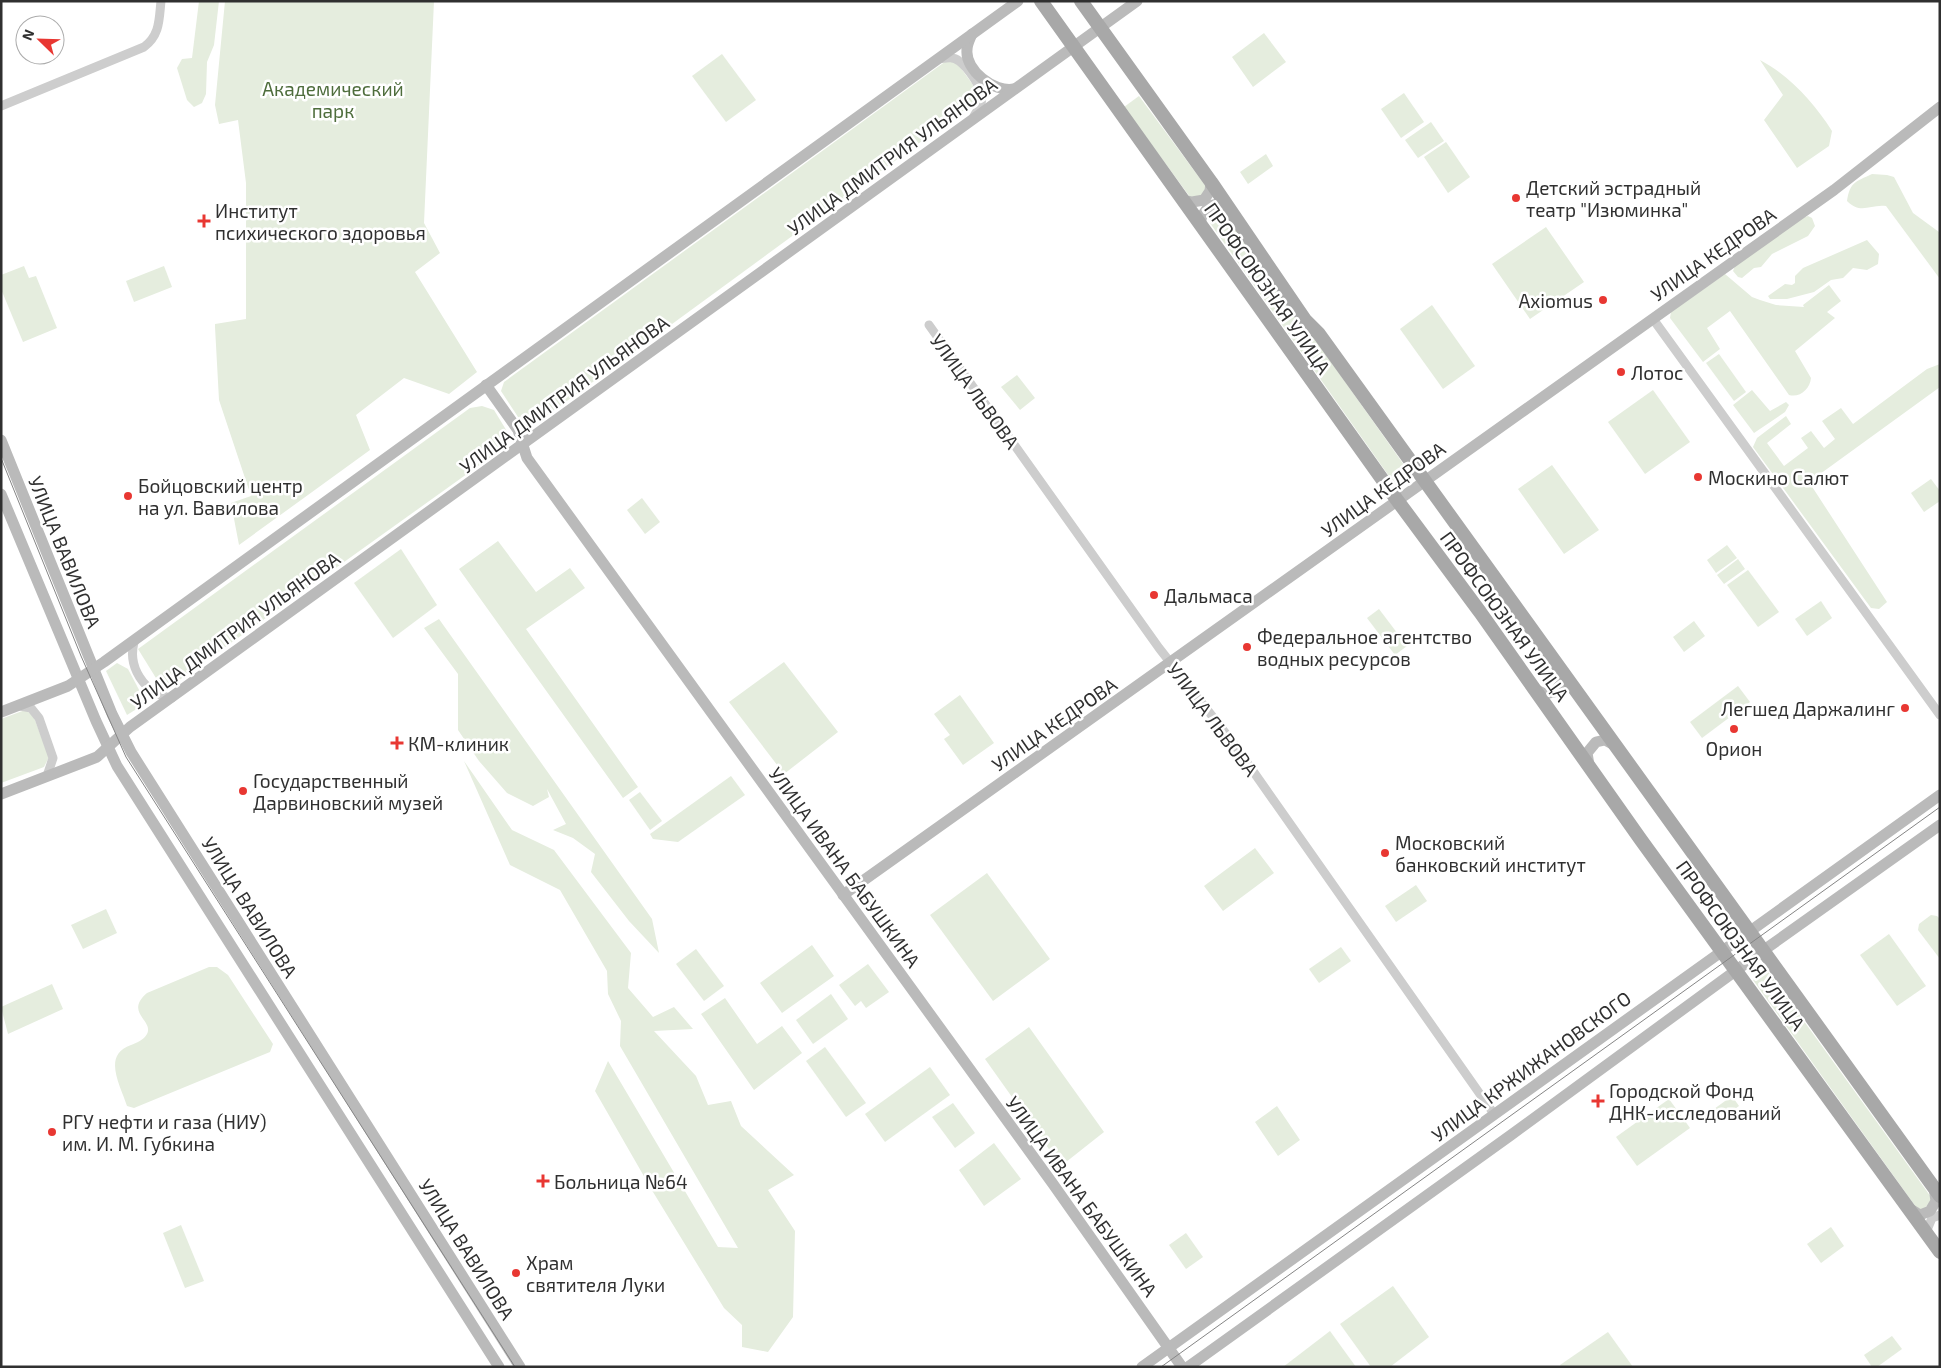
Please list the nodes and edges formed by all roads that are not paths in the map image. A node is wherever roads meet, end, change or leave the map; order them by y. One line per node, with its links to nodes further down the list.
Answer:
1 (161, 1): 11 (street)
2 (1018, 1): 7 (main road)
3 (1041, 1): 8 (main road, ПРОФСОЮЗНАЯ УЛИЦА)
4 (1081, 1): 6 (main road, ПРОФСОЮЗНАЯ УЛИЦА)
5 (1137, 1): 6 (main road, УЛИЦА ДМИТРИЯ УЛЬЯНОВА)
6 (1100, 28): 8 (main road, УЛИЦА ДМИТРИЯ УЛЬЯНОВА); 14 (main road, ПРОФСОЮЗНАЯ УЛИЦА)
7 (972, 34): 9 (main road); 10 (main road)
8 (1074, 47): 10 (main road, УЛИЦА ДМИТРИЯ УЛЬЯНОВА); 15 (main road, ПРОФСОЮЗНАЯ УЛИЦА)
9 (938, 60): 13 (street); 20 (main road)
10 (1014, 89): 13 (main road, УЛИЦА ДМИТРИЯ УЛЬЯНОВА)
11 (1, 106)
12 (1940, 107): 18 (main road, УЛИЦА КЕДРОВА)
13 (972, 120): 22 (main road, УЛИЦА ДМИТРИЯ УЛЬЯНОВА)
14 (1211, 182): 15 (main road); 16 (main road, ПРОФСОЮЗНАЯ УЛИЦА)
15 (1183, 200): 17 (main road, ПРОФСОЮЗНАЯ УЛИЦА)
16 (1226, 202): 17 (main road); 23 (main road, ПРОФСОЮЗНАЯ УЛИЦА)
17 (1200, 223): 25 (main road, ПРОФСОЮЗНАЯ УЛИЦА)
18 (1653, 319): 23 (main road, УЛИЦА КЕДРОВА); 35 (street)
19 (929, 325): 27 (street, УЛИЦА ЛЬВОВА)
20 (486, 385): 22 (main road, УЛИЦА ИВАНА БАБУШКИНА); 26 (main road)
21 (1, 440): 29 (main road, УЛИЦА ВАВИЛОВА)
22 (523, 444): 32 (main road, УЛИЦА ДМИТРИЯ УЛЬЯНОВА); 44 (main road, УЛИЦА ИВАНА БАБУШКИНА)
23 (1424, 481): 25 (main road, УЛИЦА КЕДРОВА); 28 (main road, ПРОФСОЮЗНАЯ УЛИЦА)
24 (1, 494): 30 (main road, УЛИЦА ВАВИЛОВА)
25 (1397, 500): 27 (main road, УЛИЦА КЕДРОВА); 31 (main road, ПРОФСОЮЗНАЯ УЛИЦА)
26 (136, 639): 29 (main road); 32 (street)
27 (1171, 663): 44 (main road, УЛИЦА КЕДРОВА); 49 (street, УЛИЦА ЛЬВОВА)
28 (1560, 668): 31 (main road); 37 (main road, ПРОФСОЮЗНАЯ УЛИЦА)
29 (94, 669): 30 (main road); 36 (main road, УЛИЦА ВАВИЛОВА)
30 (78, 679): 33 (main road); 38 (main road, УЛИЦА ВАВИЛОВА)
31 (1533, 687): 39 (main road, ПРОФСОЮЗНАЯ УЛИЦА)
32 (172, 698): 36 (main road, УЛИЦА ДМИТРИЯ УЛЬЯНОВА)
33 (18, 706): 34 (main road); 40 (street)
34 (1, 712)
35 (1940, 715)
36 (122, 735): 38 (main road, УЛИЦА ДМИТРИЯ УЛЬЯНОВА); 57 (main road, УЛИЦА ВАВИЛОВА)
37 (1617, 747): 39 (main road); 45 (main road, ПРОФСОЮЗНАЯ УЛИЦА)
38 (107, 748): 40 (main road, УЛИЦА ДМИТРИЯ УЛЬЯНОВА); 56 (main road, УЛИЦА ВАВИЛОВА)
39 (1590, 766): 47 (main road, ПРОФСОЮЗНАЯ УЛИЦА)
40 (48, 776): 41 (main road, УЛИЦА ДМИТРИЯ УЛЬЯНОВА)
41 (1, 794)
42 (1940, 795): 45 (main road, УЛИЦА КРЖИЖАНОВСКОГО)
43 (1940, 825): 46 (main road)
44 (844, 895): 55 (main road, УЛИЦА ИВАНА БАБУШКИНА)
45 (1749, 930): 46 (main road, ПРОФСОЮЗНАЯ УЛИЦА); 47 (main road, УЛИЦА КРЖИЖАНОВСКОГО)
46 (1764, 950): 48 (main road); 50 (main road, ПРОФСОЮЗНАЯ УЛИЦА)
47 (1722, 951): 48 (main road, ПРОФСОЮЗНАЯ УЛИЦА); 49 (main road, УЛИЦА КРЖИЖАНОВСКОГО)
48 (1736, 970): 51 (main road, ПРОФСОЮЗНАЯ УЛИЦА); 60 (main road)
49 (1494, 1114): 55 (main road, УЛИЦА КРЖИЖАНОВСКОГО)
50 (1937, 1192): 51 (main road)
51 (1906, 1206): 53 (main road, ПРОФСОЮЗНАЯ УЛИЦА)
52 (1940, 1215): 53 (street)
53 (1928, 1236): 54 (main road, ПРОФСОЮЗНАЯ УЛИЦА)
54 (1940, 1252)
55 (1169, 1347): 58 (main road, УЛИЦА КРЖИЖАНОВСКОГО); 59 (main road, УЛИЦА ИВАНА БАБУШКИНА)
56 (499, 1367)
57 (520, 1367)
58 (1142, 1367)
59 (1182, 1367)
60 (1188, 1367)

